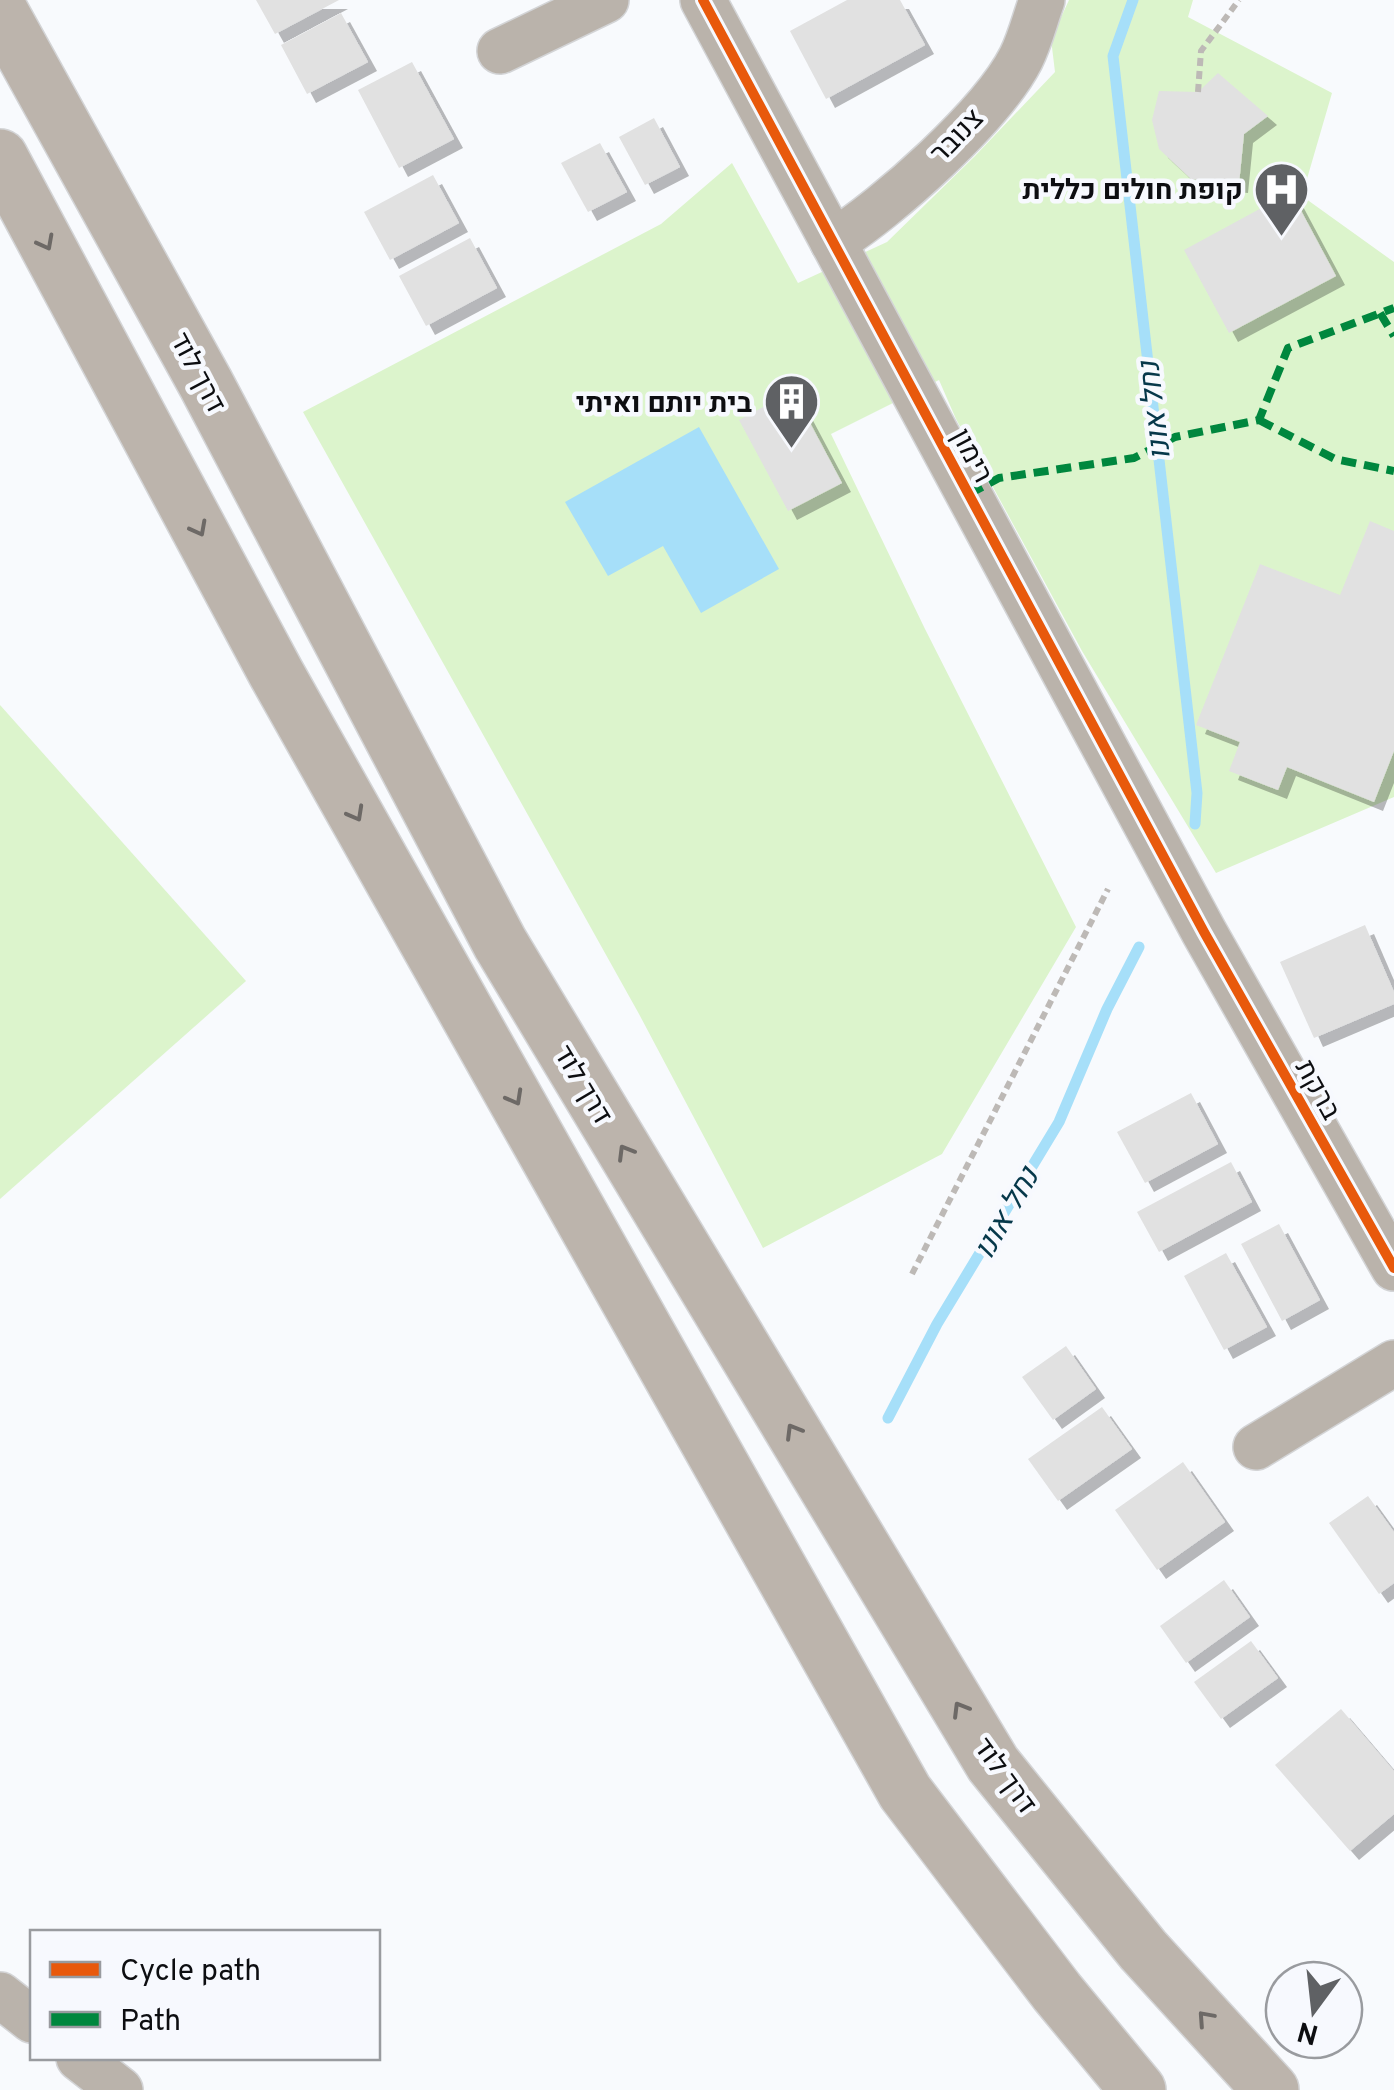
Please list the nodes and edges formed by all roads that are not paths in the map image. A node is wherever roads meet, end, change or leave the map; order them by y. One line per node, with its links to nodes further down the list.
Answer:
1 (606, 0): 5 (street)
2 (703, 0): 7 (street, רימון)
3 (1042, 0): 7 (street, צנובר)
4 (0, 11): 17 (main road, דרך לוד, one-way to 4)
5 (500, 51)
6 (0, 157): 16 (main road, one-way to 16)
7 (833, 242): 8 (street, רימון)
8 (1204, 932): 9 (street, ברקת)
9 (1394, 1268)
10 (1394, 1363): 11 (street)
11 (1256, 1447)
12 (0, 1994): 13 (street)
13 (30, 2018)
14 (82, 2060): 15 (street)
15 (120, 2090)
16 (1138, 2090)
17 (1271, 2090)

